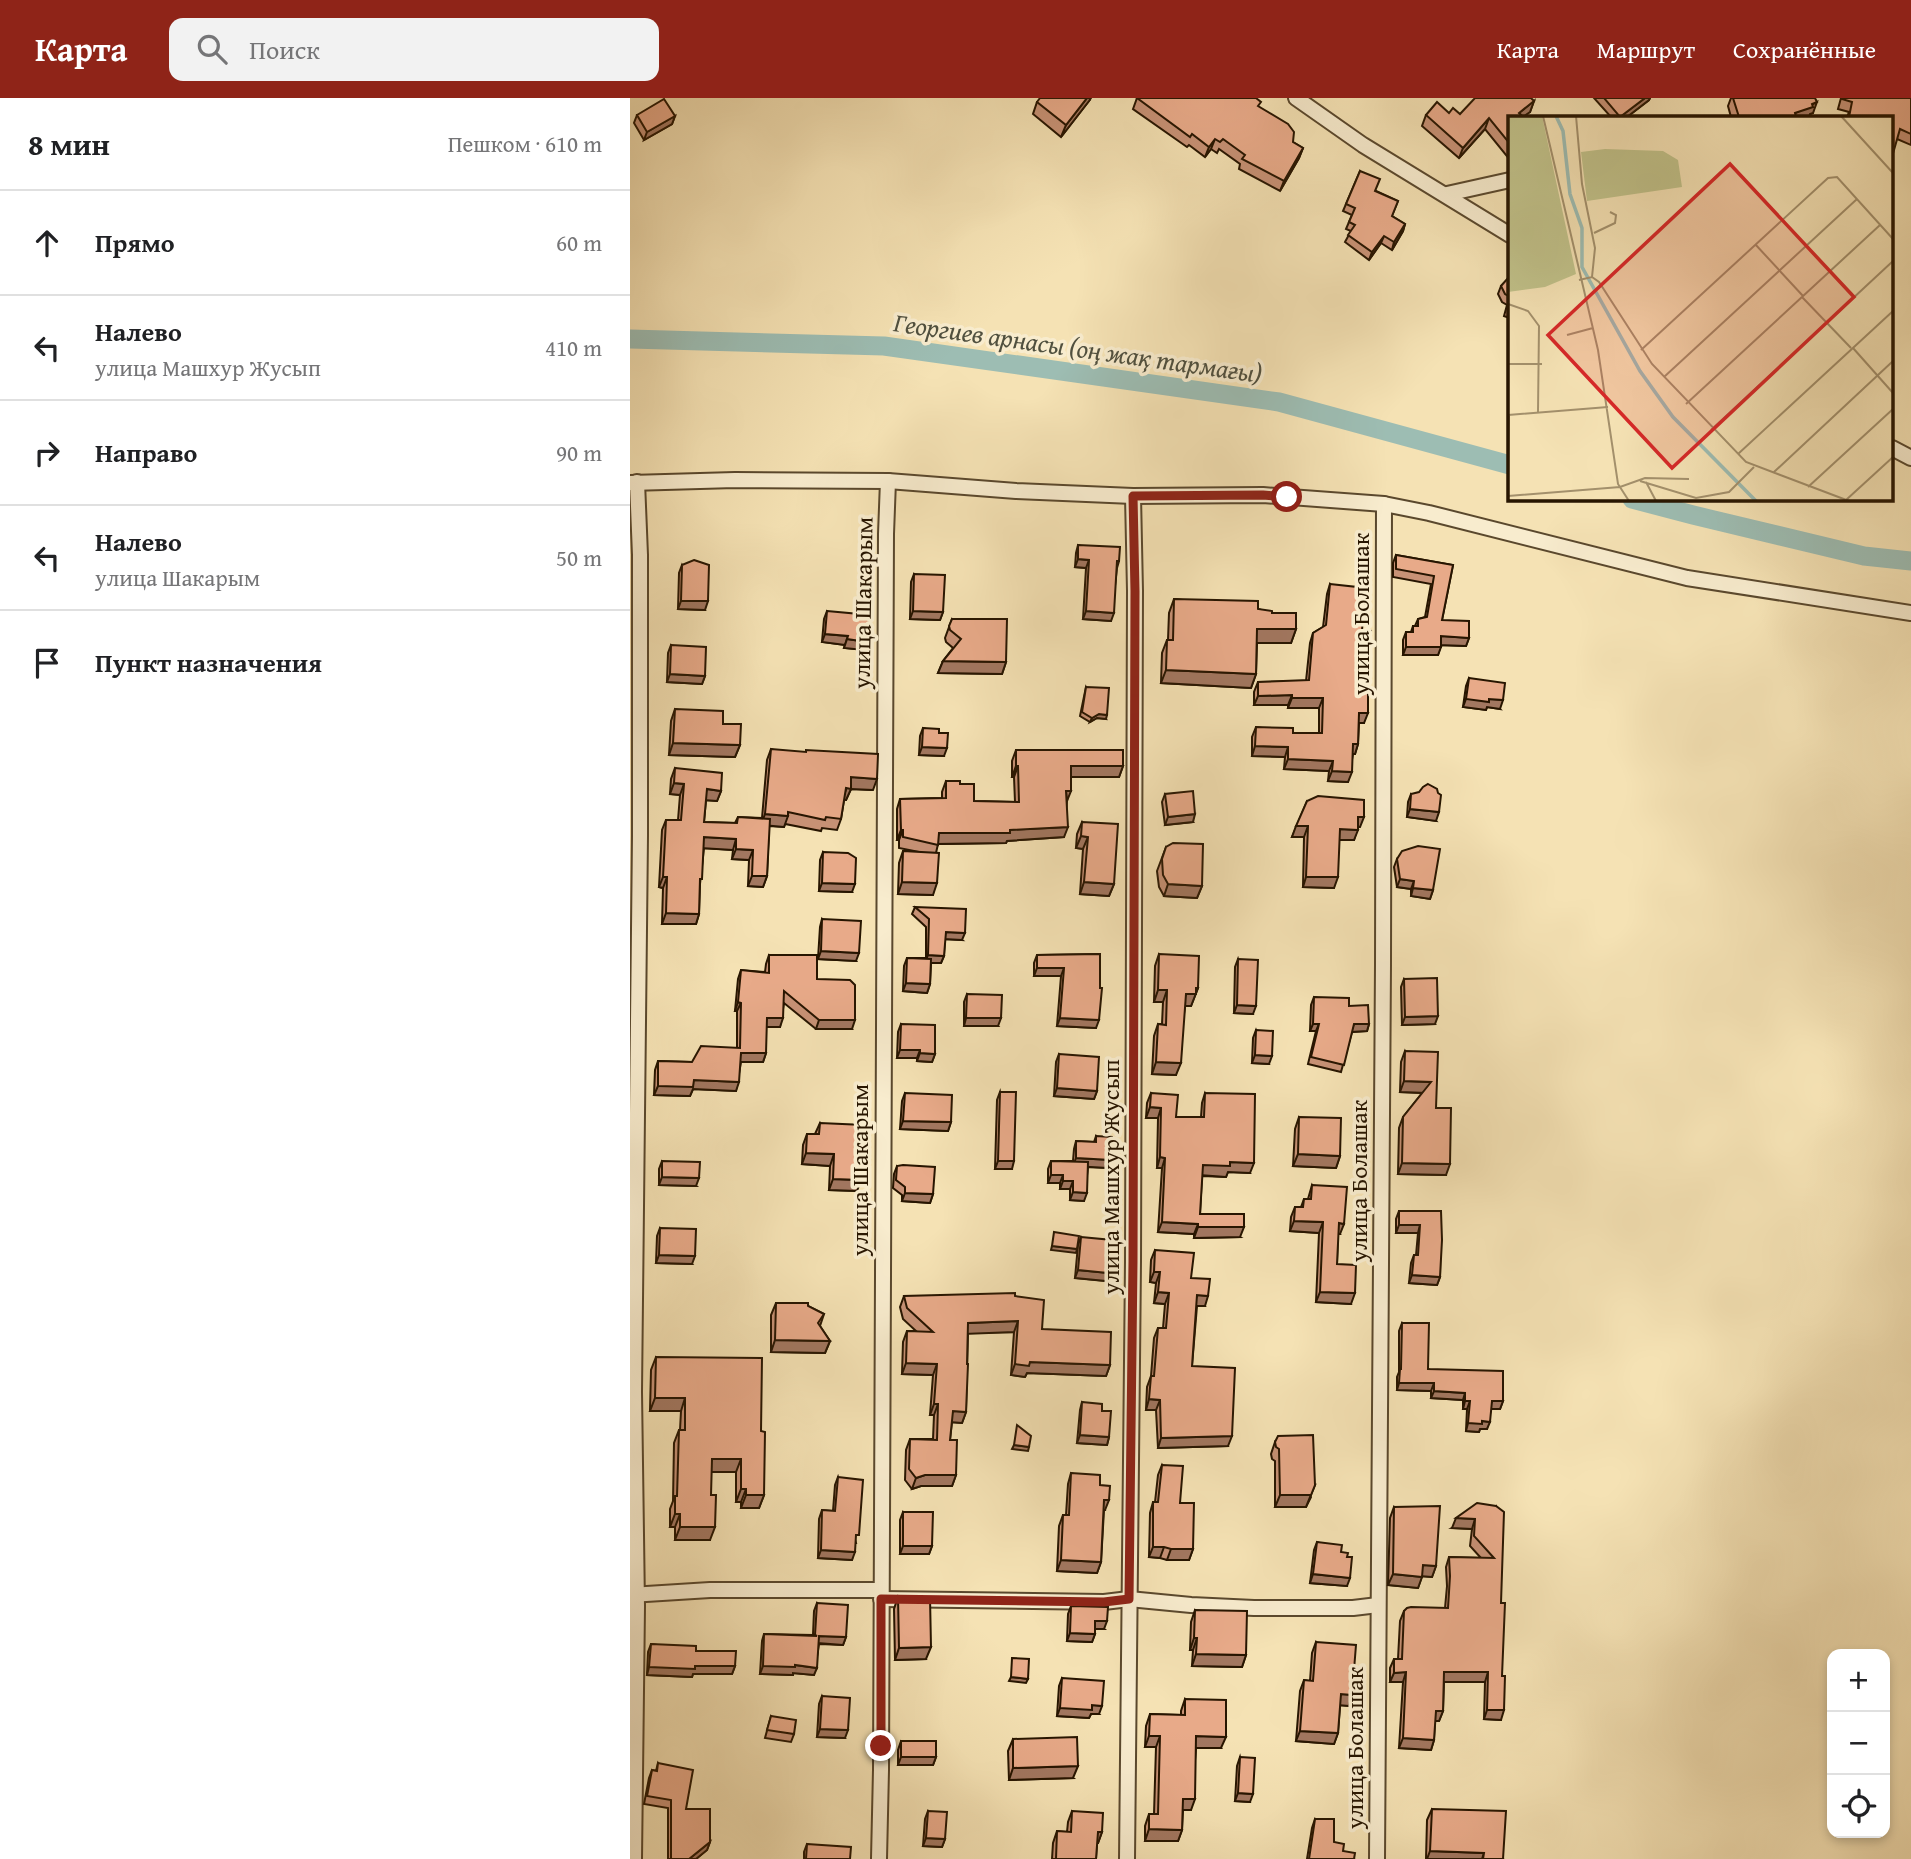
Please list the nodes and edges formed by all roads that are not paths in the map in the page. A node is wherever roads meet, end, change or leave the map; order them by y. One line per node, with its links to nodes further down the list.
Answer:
1 (1296, 98): 3 (street)
2 (1508, 180): 3 (street)
3 (1447, 194): 4 (street)
4 (1508, 233)
5 (1894, 449): 6 (street)
6 (1911, 458)
7 (888, 481): 8 (street); 9 (street); 13 (street, улица Шакарым)
8 (633, 483): 12 (street)
9 (1133, 496): 10 (street); 14 (street, улица Машхур Жусып)
10 (1384, 504): 11 (street); 15 (street, улица Болашак)
11 (1911, 613)
12 (633, 1595): 13 (street); 16 (street)
13 (881, 1595): 14 (street); 17 (street, улица Шакарым)
14 (1129, 1599): 15 (street); 18 (street, улица Машхур Жусып)
15 (1378, 1605): 19 (street, улица Болашак)
16 (634, 1859)
17 (879, 1859)
18 (1127, 1859)
19 (1377, 1859)

